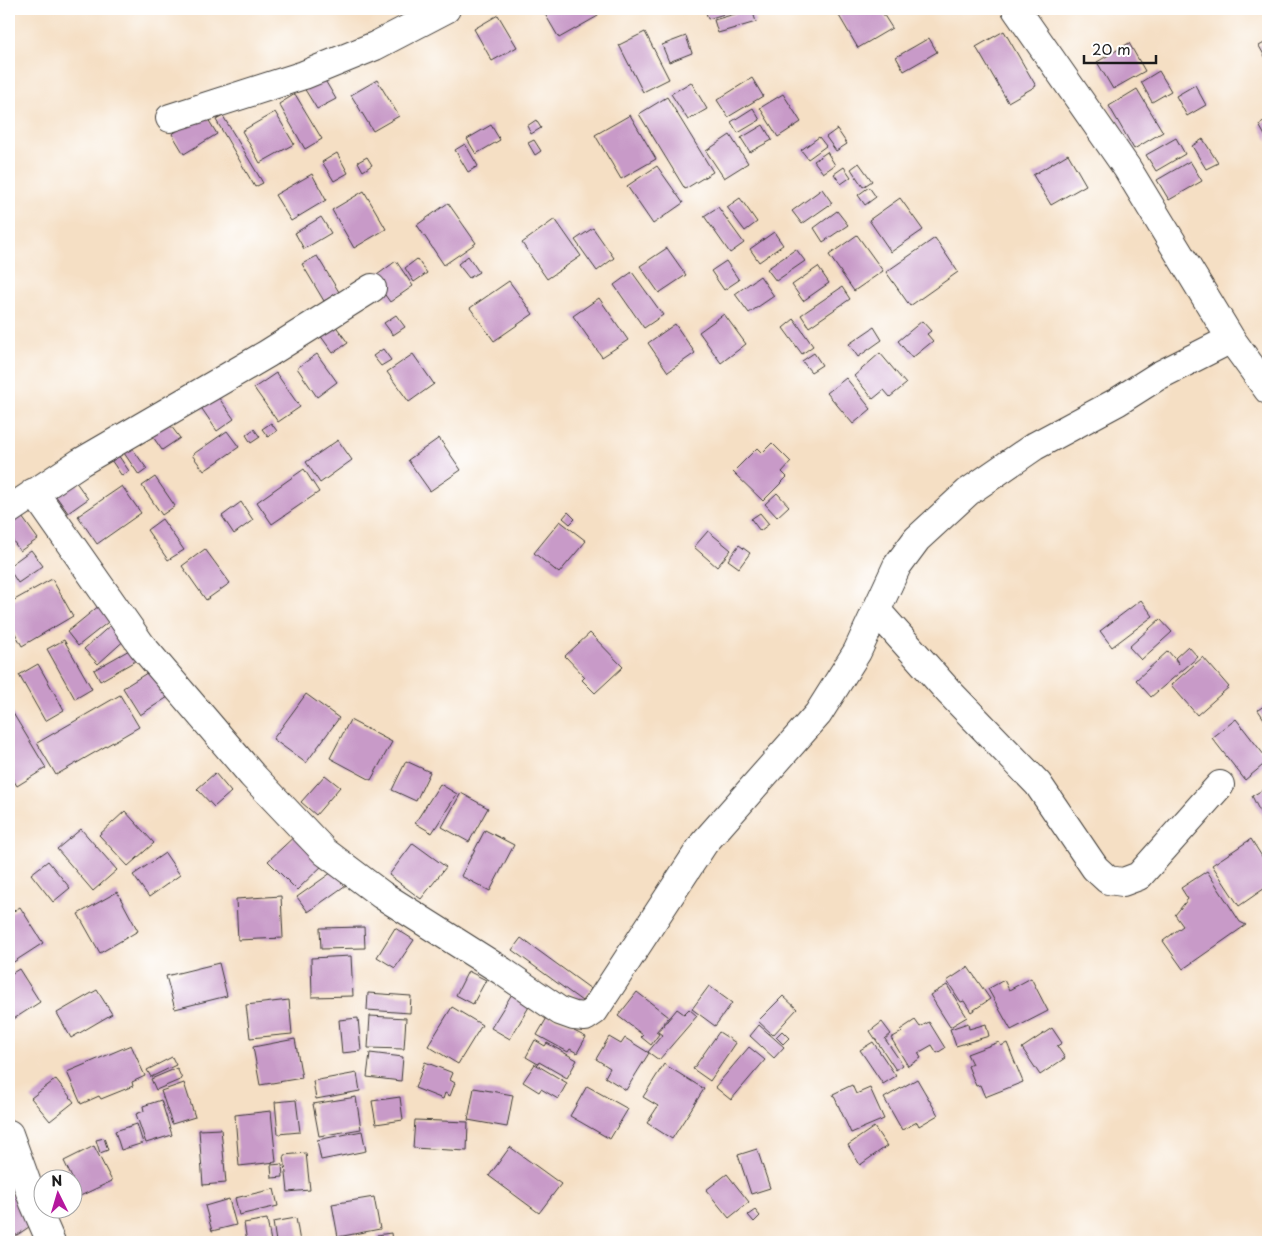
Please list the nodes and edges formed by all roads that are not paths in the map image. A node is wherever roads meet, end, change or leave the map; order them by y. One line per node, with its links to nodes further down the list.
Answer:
1 (446, 9): 3 (street)
2 (1016, 9): 5 (street)
3 (170, 118)
4 (372, 288): 7 (street)
5 (1231, 339): 6 (street); 9 (street)
6 (1268, 390)
7 (34, 492): 8 (street); 9 (street)
8 (9, 510)
9 (877, 611): 10 (street)
10 (1220, 784)
11 (9, 1134): 12 (street)
12 (51, 1242)

